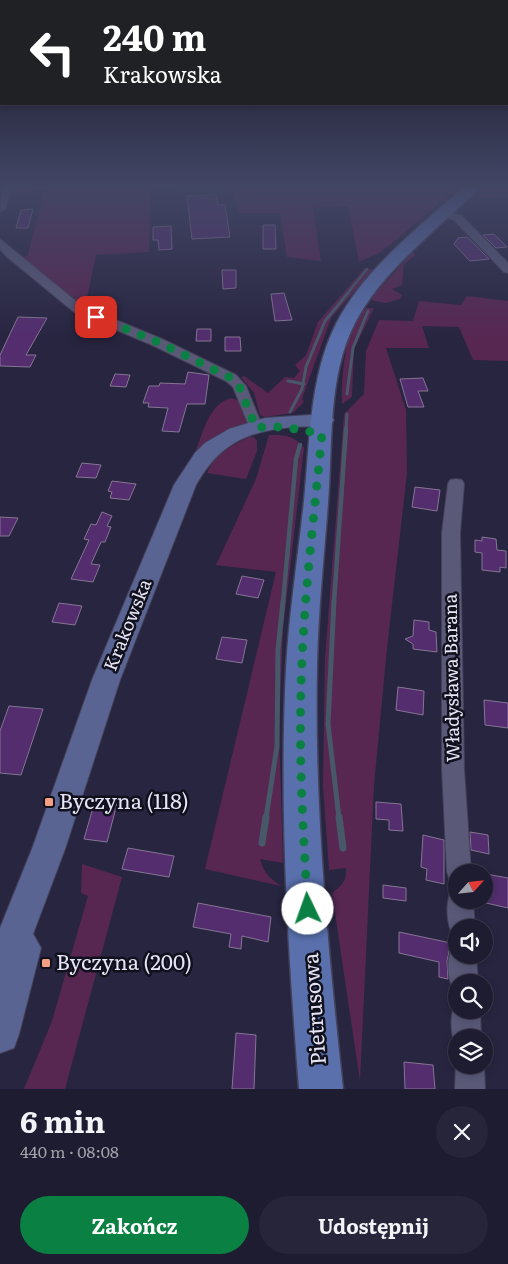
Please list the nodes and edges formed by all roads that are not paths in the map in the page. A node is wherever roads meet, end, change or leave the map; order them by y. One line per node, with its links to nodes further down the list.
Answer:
1 (422, 236): 6 (main road)
2 (475, 236): 4 (street)
3 (0, 242): 5 (street)
4 (508, 270)
5 (261, 427): 6 (street, Krakowska); 9 (street, Krakowska)
6 (323, 427): 13 (main road, Pietrusowa)
7 (456, 484): 8 (street, Władysława Barana)
8 (459, 864)
9 (42, 866): 10 (street, Krakowska); 11 (street, Krakowska)
10 (0, 972)
11 (0, 1034)
12 (469, 1074): 14 (street)
13 (320, 1089)
14 (470, 1089)

